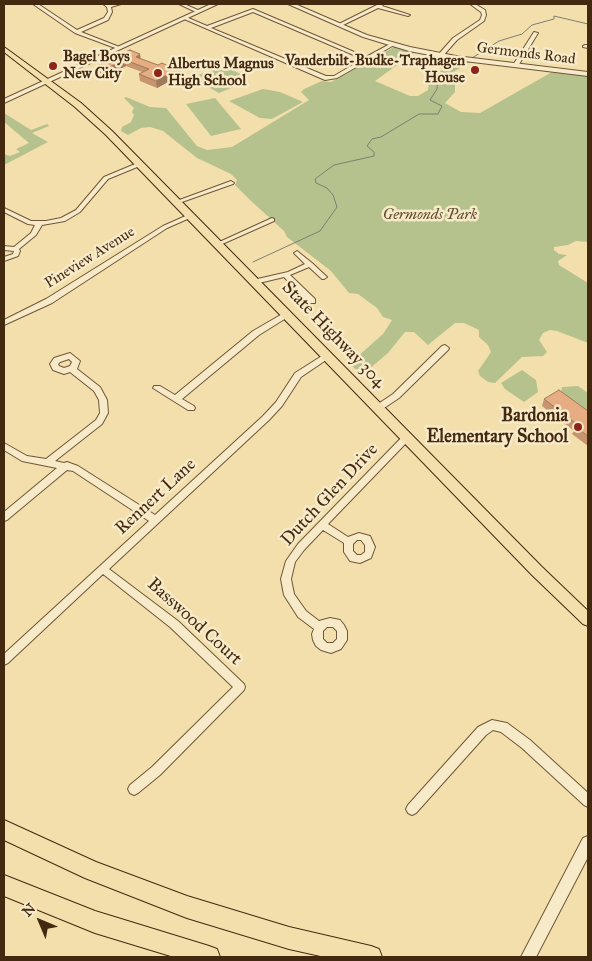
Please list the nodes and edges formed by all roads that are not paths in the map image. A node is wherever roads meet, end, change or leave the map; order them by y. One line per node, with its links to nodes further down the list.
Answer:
1 (35, 4): 14 (street)
2 (119, 4): 7 (street)
3 (181, 4): 9 (street)
4 (215, 4): 9 (street)
5 (291, 4): 12 (street, Germonds Road)
6 (472, 4): 19 (street)
7 (107, 5): 14 (street)
8 (380, 5): 10 (street); 12 (street)
9 (198, 11): 11 (street)
10 (408, 15)
11 (184, 18): 13 (street); 17 (street)
12 (339, 25): 16 (street, Germonds Road)
13 (207, 28): 20 (street); 20 (street)
14 (77, 32): 17 (street)
15 (536, 33): 21 (street)
16 (392, 45): 19 (street, Germonds Road); 20 (street)
17 (120, 48): 23 (street)
18 (4, 49): 23 (main road, State Highway 304)
19 (440, 56): 21 (street, Germonds Road)
20 (368, 60)
21 (516, 65): 22 (street, Germonds Road)
22 (588, 74)
23 (47, 82): 24 (street); 25 (main road, State Highway 304)
24 (4, 101)
25 (140, 164): 27 (main road, State Highway 304); 31 (street)
26 (231, 183): 27 (street)
27 (177, 202): 29 (main road, State Highway 304)
28 (4, 210): 31 (street)
29 (190, 216): 32 (main road, State Highway 304); 43 (street, Pineview Avenue)
30 (272, 220): 32 (street)
31 (39, 224): 34 (street)
32 (218, 244): 40 (main road, State Highway 304)
33 (4, 248): 34 (street)
34 (15, 248): 36 (street)
35 (297, 253): 37 (street)
36 (4, 258)
37 (310, 264): 38 (street); 39 (street)
38 (285, 274): 40 (street); 41 (street)
39 (324, 277)
40 (255, 282): 42 (main road, State Highway 304)
41 (312, 301)
42 (287, 315): 45 (main road, State Highway 304); 48 (street)
43 (4, 323)
44 (446, 348): 50 (street)
45 (328, 356): 50 (main road, State Highway 304); 56 (street, Rennert Lane)
46 (72, 369): 53 (street)
47 (157, 388): 48 (street)
48 (176, 400): 49 (street)
49 (191, 408)
50 (378, 408): 51 (main road, State Highway 304)
51 (407, 438): 57 (street, Dutch Glen Drive); 60 (main road, State Highway 304)
52 (4, 446): 53 (street)
53 (47, 463): 54 (street)
54 (67, 465): 55 (street); 56 (street)
55 (4, 517)
56 (155, 520): 59 (street, Rennert Lane)
57 (322, 525): 58 (street); 61 (street, Dutch Glen Drive)
58 (348, 542)
59 (103, 569): 62 (street, Rennert Lane); 63 (street, Basswood Court)
60 (588, 620)
61 (319, 627)
62 (4, 660)
63 (134, 789)
64 (588, 801): 65 (street)
65 (412, 809)
66 (4, 830): 71 (highway)
67 (588, 844): 69 (street)
68 (4, 886): 70 (highway)
69 (530, 954)
70 (209, 957)
71 (371, 957)

